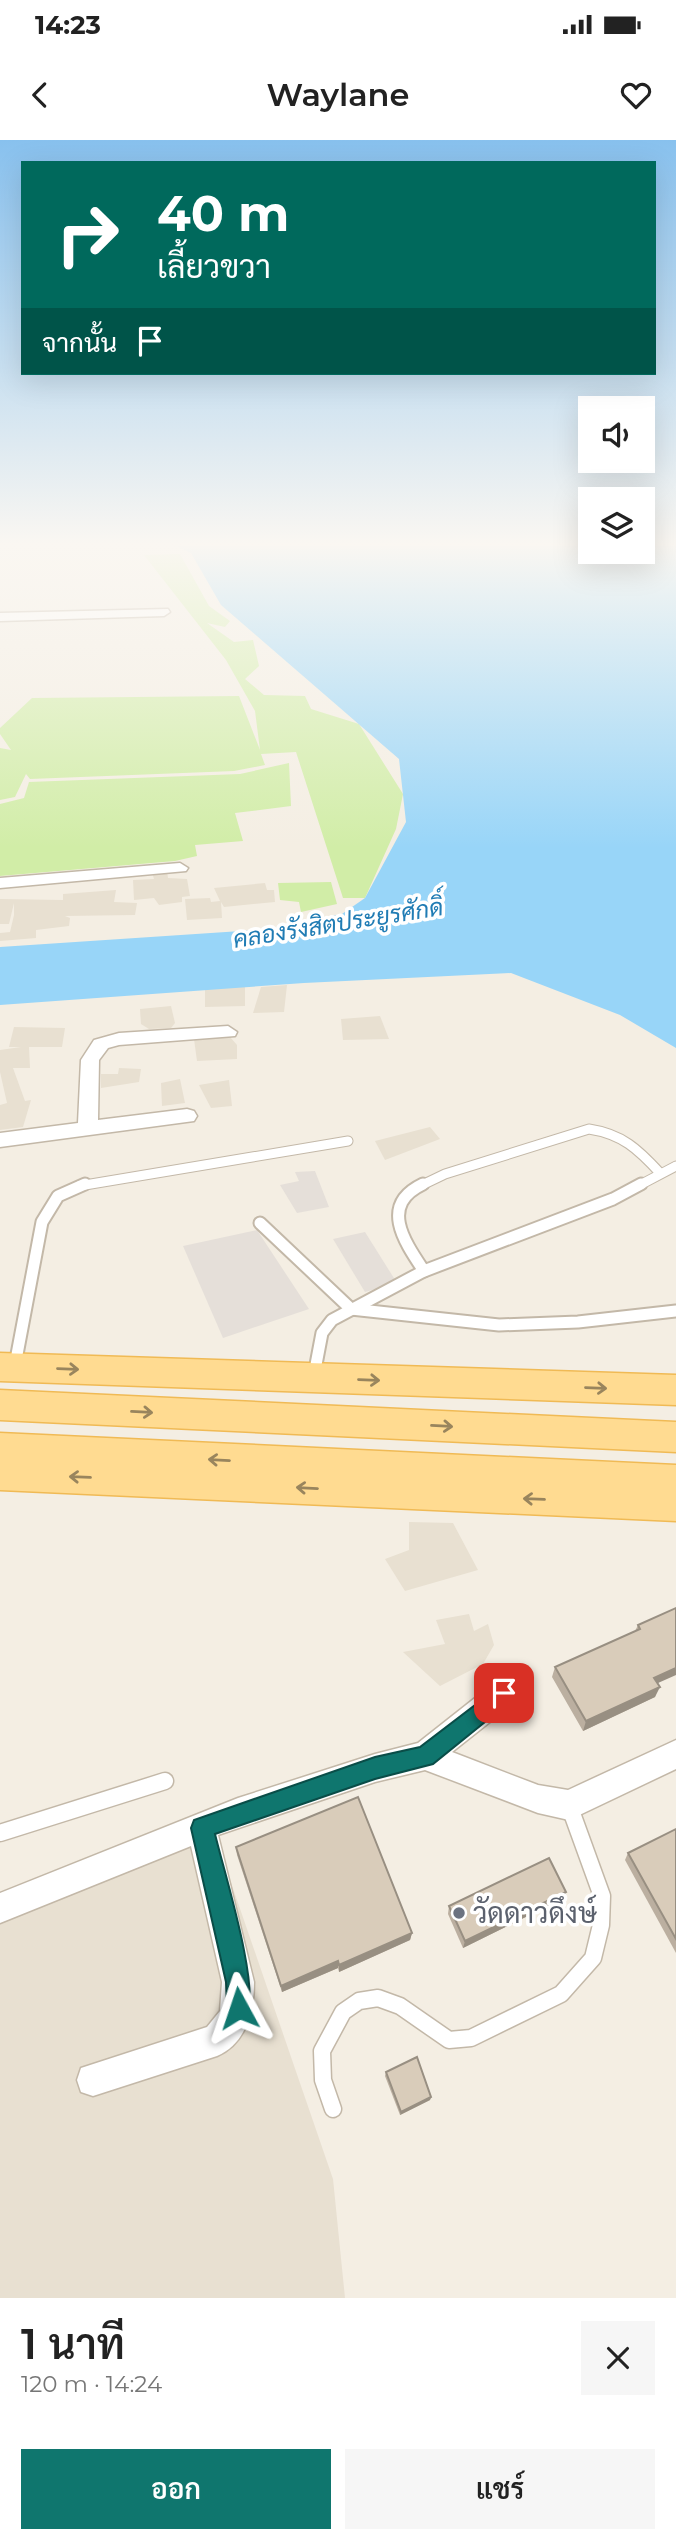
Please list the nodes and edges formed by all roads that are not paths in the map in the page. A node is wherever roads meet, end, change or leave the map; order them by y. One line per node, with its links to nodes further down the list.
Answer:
1 (180, 868): 2 (street)
2 (0, 883)
3 (228, 1032): 5 (street)
4 (187, 1116): 5 (street)
5 (88, 1129): 6 (street)
6 (0, 1140)
7 (348, 1141): 14 (lane)
8 (676, 1166): 9 (lane)
9 (660, 1173): 11 (lane); 11 (lane)
10 (260, 1223): 12 (lane)
11 (424, 1272): 12 (lane)
12 (351, 1309): 13 (lane); 15 (lane)
13 (676, 1311)
14 (7, 1367): 15 (main road, one-way to 15)
15 (313, 1378): 16 (main road, one-way to 16)
16 (676, 1390)
17 (0, 1405): 18 (main road, one-way to 18)
18 (676, 1437)
19 (0, 1449): 21 (main road, one-way to 19)
20 (0, 1474): 22 (main road, one-way to 20)
21 (676, 1481)
22 (676, 1504)
23 (504, 1693): 25 (street)
24 (676, 1754): 27 (street)
25 (425, 1756): 27 (street); 28 (street)
26 (164, 1781): 29 (lane)
27 (569, 1805): 32 (lane)
28 (202, 1828): 30 (street); 31 (street)
29 (0, 1833)
30 (0, 1908)
31 (93, 2080)
32 (333, 2109)

